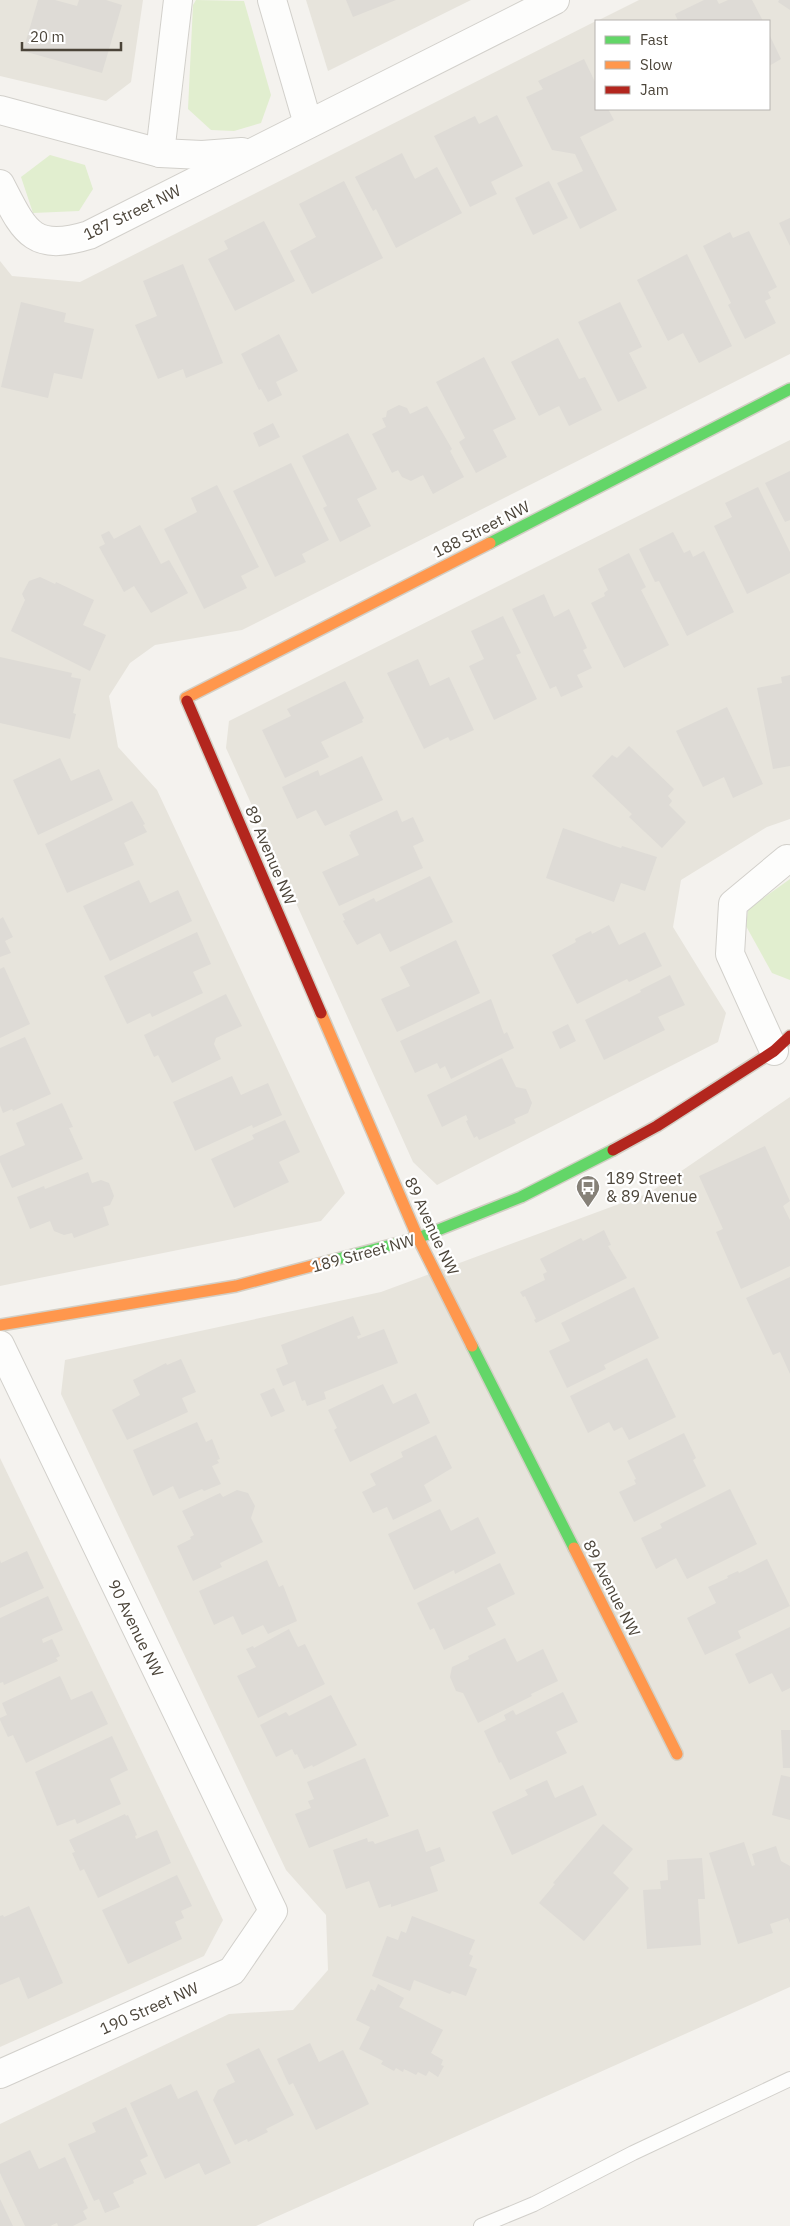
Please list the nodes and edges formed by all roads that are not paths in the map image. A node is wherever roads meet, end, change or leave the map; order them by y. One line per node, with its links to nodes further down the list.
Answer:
1 (178, 0): 7 (street)
2 (272, 0): 5 (street)
3 (555, 0): 5 (street, 187 Street NW)
4 (0, 110): 7 (street, 187 Street NW)
5 (308, 124): 6 (street, 187 Street NW)
6 (256, 151): 7 (street, 187 Street NW); 8 (street, 187 Street NW)
7 (160, 153)
8 (0, 184)
9 (790, 389): 10 (street, 188 Street NW)
10 (186, 698): 13 (street, 89 Avenue NW)
11 (790, 860): 12 (street, 189 Street NW)
12 (782, 1044): 13 (street, 189 Street NW)
13 (418, 1238): 14 (street, 189 Street NW); 16 (street, 89 Avenue NW)
14 (0, 1325)
15 (0, 1345): 17 (street, 90 Avenue NW)
16 (677, 1754)
17 (273, 1911): 18 (street, 190 Street NW)
18 (0, 2074)
19 (790, 2079): 20 (lane)
20 (482, 2226)

